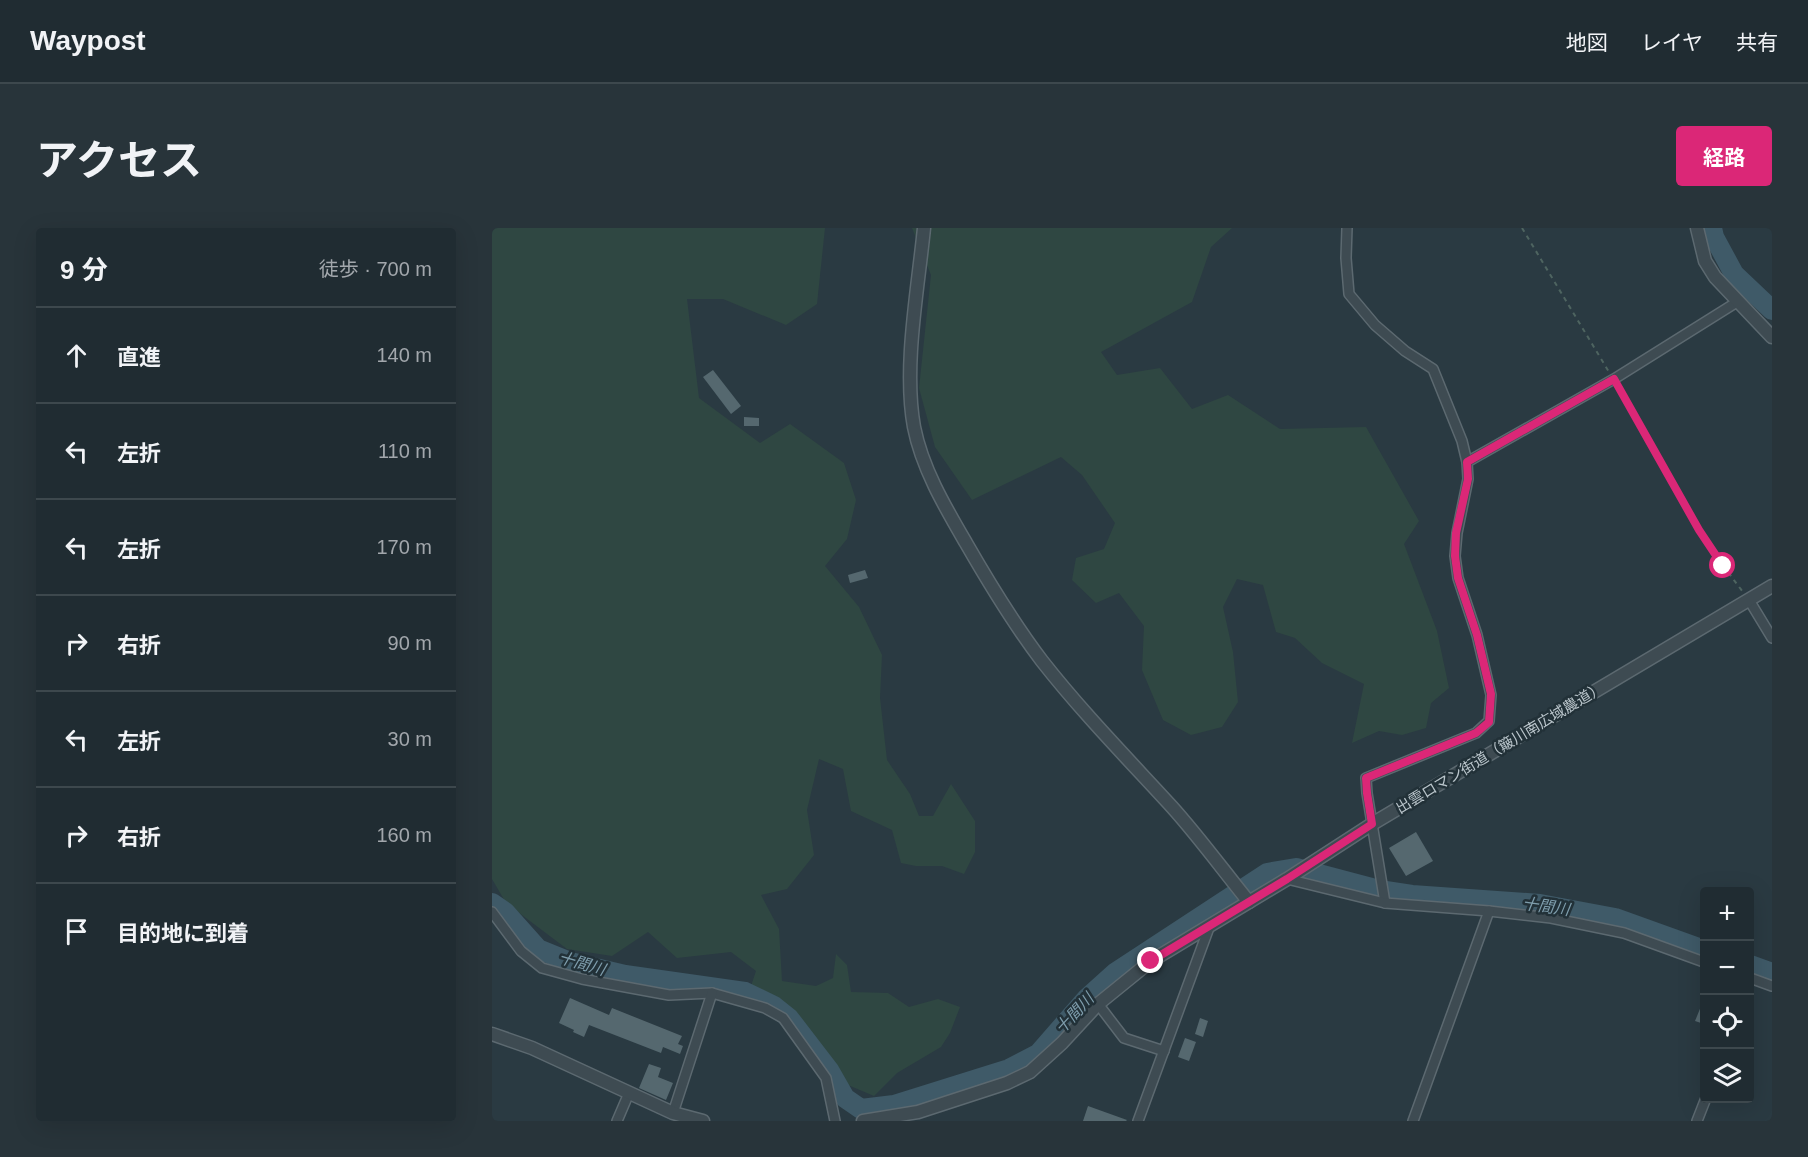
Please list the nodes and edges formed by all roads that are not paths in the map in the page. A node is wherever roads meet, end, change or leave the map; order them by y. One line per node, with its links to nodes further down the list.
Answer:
1 (924, 228): 12 (street)
2 (1347, 228): 6 (street)
3 (1697, 228): 4 (street)
4 (1737, 302): 5 (street); 6 (street)
5 (1772, 337)
6 (1467, 462): 10 (street)
7 (1772, 586): 8 (street, 出雲ロマン街道（簸川南広域農道）)
8 (1749, 600): 9 (street); 10 (street, 出雲ロマン街道（簸川南広域農道）)
9 (1772, 638)
10 (1372, 824): 11 (street, 出雲ロマン街道（簸川南広域農道）); 13 (street)
11 (1287, 879): 12 (street, 出雲ロマン街道（簸川南広域農道）); 13 (street)
12 (1249, 902): 16 (street, 出雲ロマン街道（簸川南広域農道）)
13 (1385, 903): 14 (street)
14 (1489, 911): 17 (street); 32 (street)
15 (492, 912): 20 (street)
16 (1210, 925): 21 (street, 出雲ロマン街道（簸川南広域農道）); 23 (street)
17 (1700, 961)
18 (1754, 980): 19 (street)
19 (1772, 986)
20 (712, 993): 26 (street); 29 (street)
21 (1098, 1004): 23 (street); 30 (street, 出雲ロマン街道（簸川南広域農道）)
22 (492, 1034): 24 (street)
23 (1164, 1051): 31 (street)
24 (629, 1093): 26 (street); 27 (street)
25 (1704, 1103): 33 (street)
26 (673, 1113): 28 (street)
27 (617, 1121)
28 (703, 1121)
29 (836, 1121)
30 (862, 1121)
31 (1138, 1121)
32 (1413, 1121)
33 (1698, 1121)

